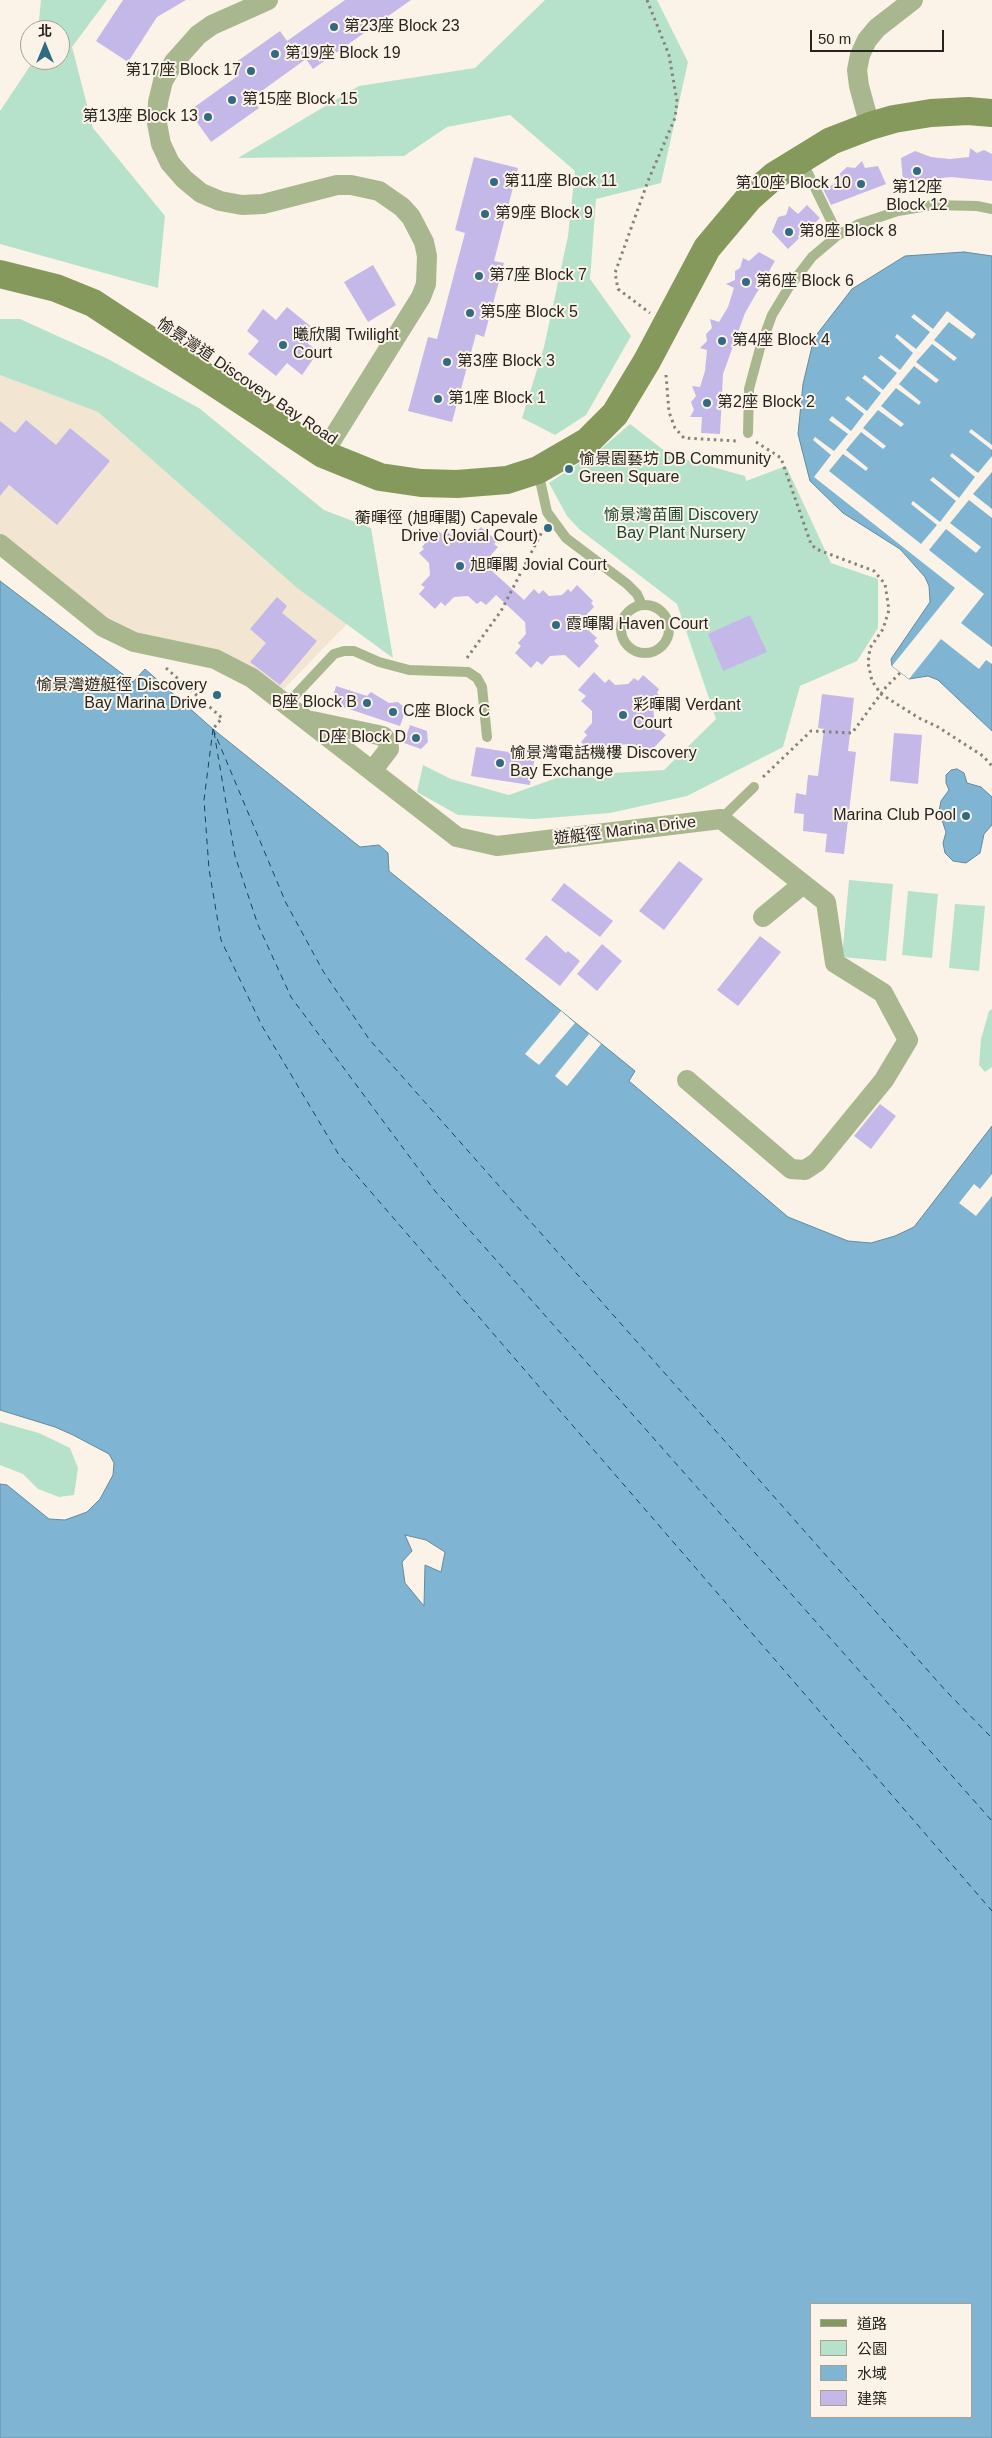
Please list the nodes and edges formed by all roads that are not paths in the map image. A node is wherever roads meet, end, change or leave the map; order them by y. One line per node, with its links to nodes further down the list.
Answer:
1 (268, 0): 10 (street)
2 (913, 0): 4 (street)
3 (992, 113): 4 (street, 愉景灣道 Discovery Bay Road)
4 (870, 126): 5 (street, 愉景灣道 Discovery Bay Road)
5 (801, 158): 7 (lane); 11 (street, 愉景灣道 Discovery Bay Road)
6 (992, 209): 7 (lane)
7 (838, 235): 9 (lane)
8 (0, 274): 10 (street, 愉景灣道 Discovery Bay Road)
9 (747, 435)
10 (323, 454): 11 (street, 愉景灣道 Discovery Bay Road)
11 (538, 470): 13 (lane)
12 (0, 544): 14 (street, 遊艇徑 Marina Drive)
13 (642, 605): 13 (lane)
14 (287, 704): 15 (street, 遊艇徑 Marina Drive); 16 (lane)
15 (307, 720): 17 (street, 遊艇徑 Marina Drive); 17 (street)
16 (487, 737)
17 (372, 771): 19 (street, 遊艇徑 Marina Drive)
18 (754, 786): 19 (lane)
19 (721, 819): 20 (street)
20 (803, 884): 21 (street); 22 (street)
21 (763, 917)
22 (686, 1080)

